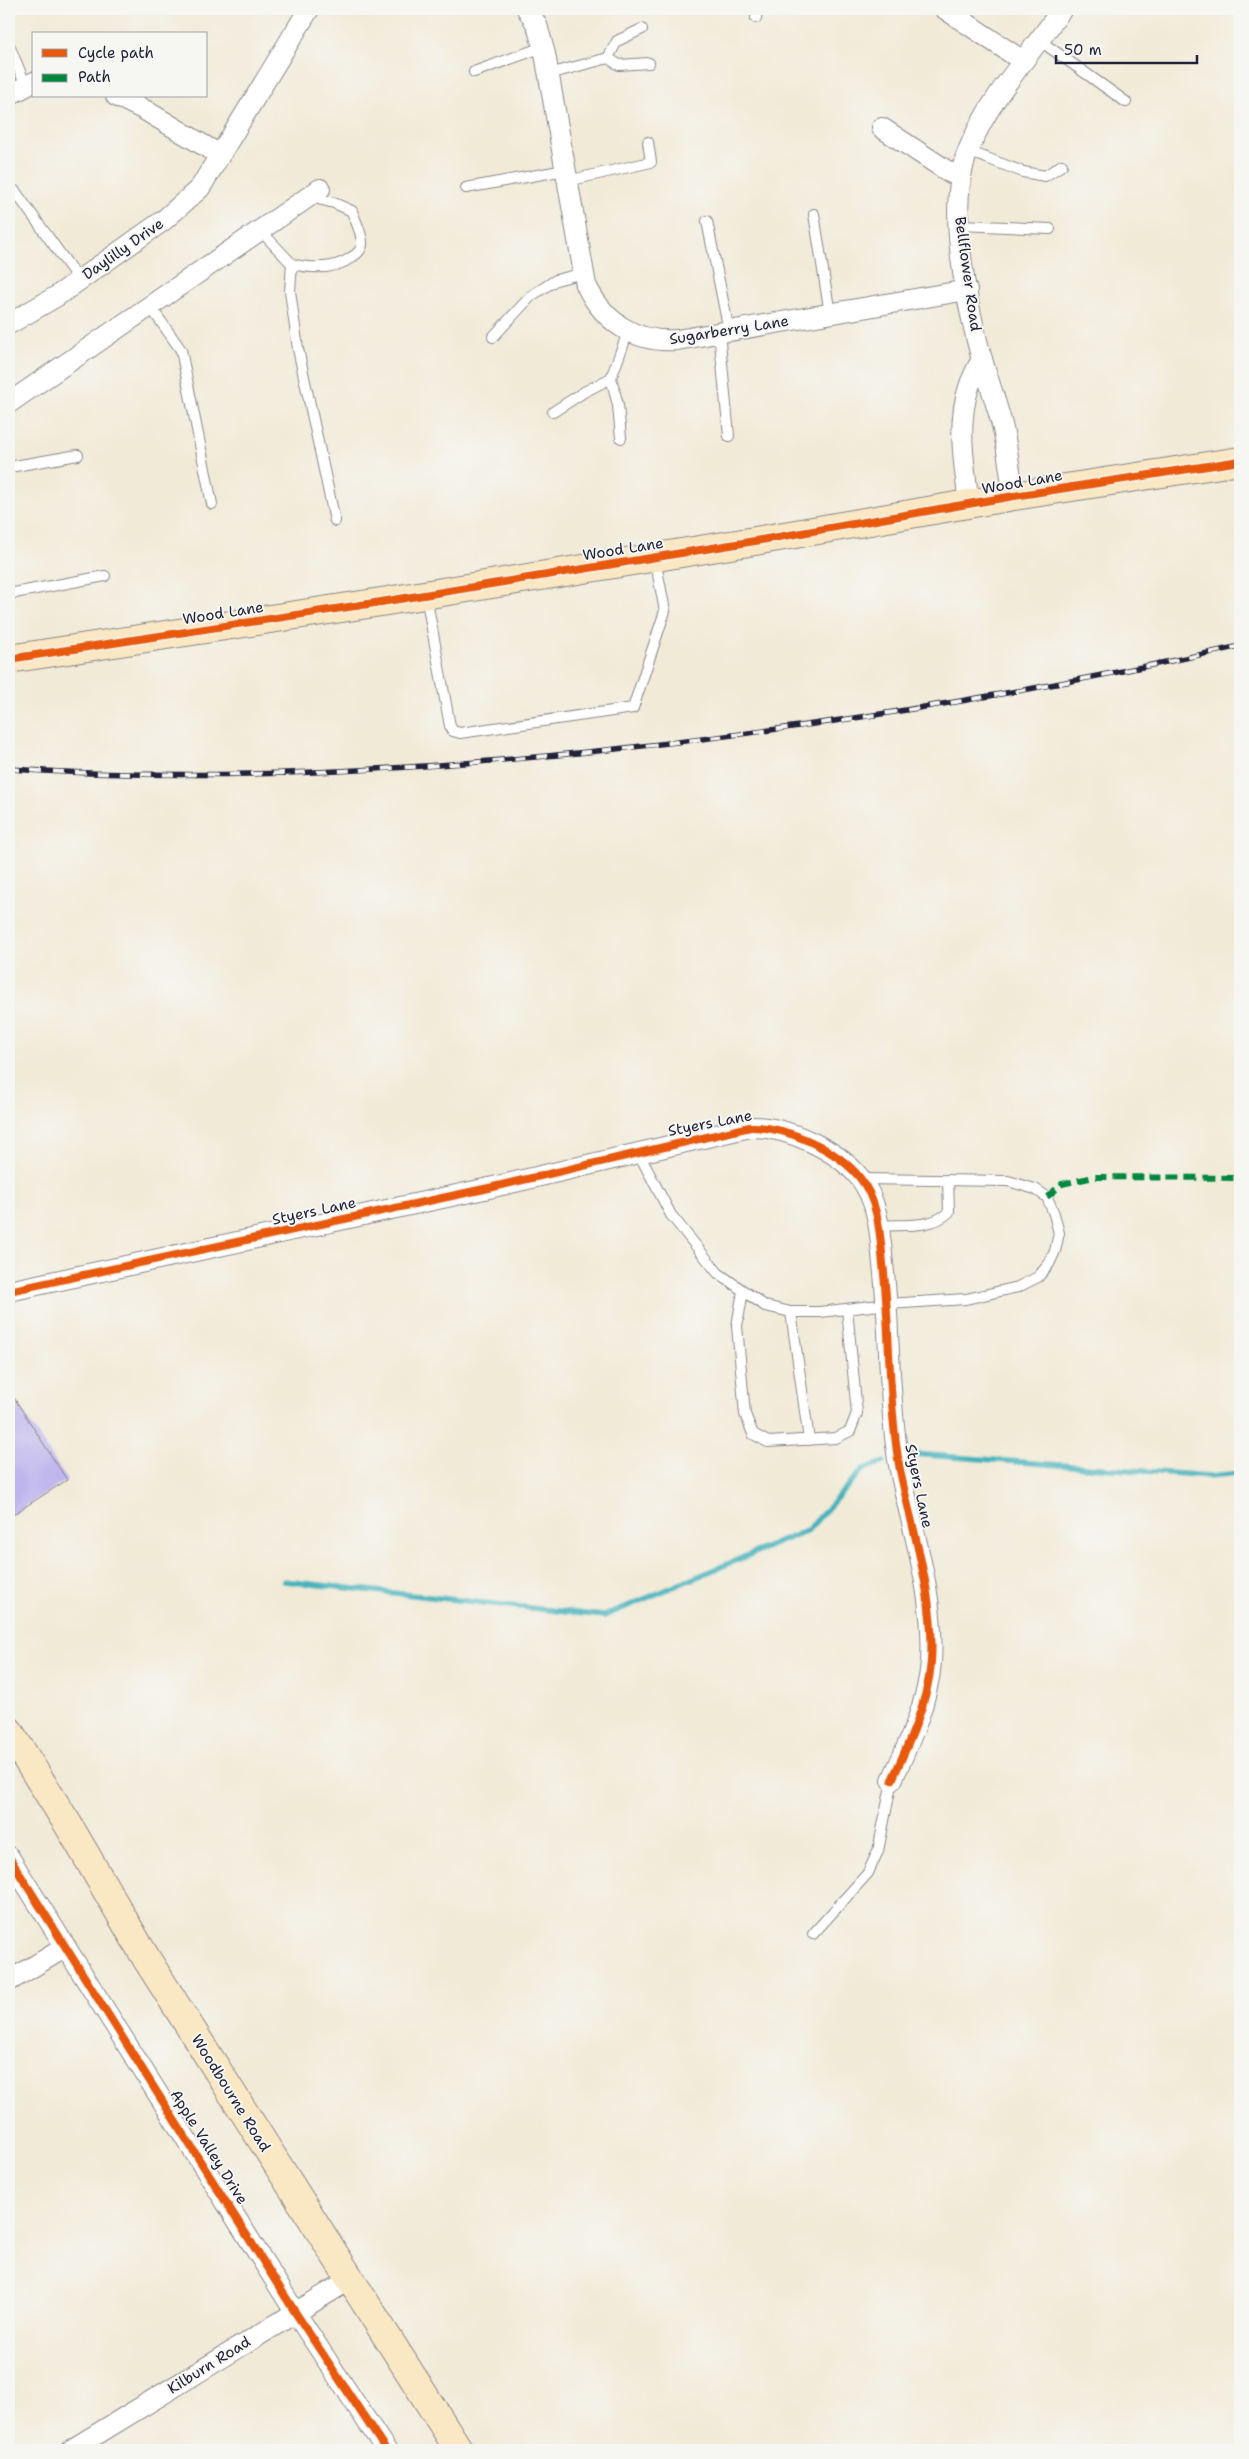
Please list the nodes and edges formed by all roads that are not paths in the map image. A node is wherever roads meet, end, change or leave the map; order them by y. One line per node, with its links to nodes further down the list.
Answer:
1 (309, 9): 20 (street, Daylilly Drive)
2 (527, 9): 8 (street, Sugarberry Lane)
3 (945, 9): 10 (street)
4 (1062, 9): 6 (street, Bellflower Road)
5 (642, 29): 9 (lane)
6 (1039, 40): 10 (street, Bellflower Road); 16 (lane)
7 (9, 45): 14 (lane)
8 (543, 47): 12 (lane); 13 (street, Sugarberry Lane)
9 (608, 58): 11 (lane); 13 (lane)
10 (1023, 61): 19 (street, Bellflower Road)
11 (649, 63)
12 (474, 72)
13 (549, 74): 22 (street, Sugarberry Lane)
14 (23, 88)
15 (120, 98): 20 (street)
16 (1126, 102)
17 (882, 128): 23 (street)
18 (648, 142): 22 (lane)
19 (968, 151): 21 (lane); 23 (street, Bellflower Road)
20 (220, 155): 34 (street, Daylilly Drive)
21 (1062, 165)
22 (566, 176): 24 (lane); 33 (street, Sugarberry Lane)
23 (961, 177): 29 (street, Bellflower Road)
24 (466, 188)
25 (15, 192): 34 (lane)
26 (314, 193): 31 (street); 32 (lane)
27 (814, 214): 37 (lane)
28 (707, 221): 40 (lane)
29 (960, 225): 30 (lane); 35 (street, Bellflower Road)
30 (1050, 229)
31 (260, 230): 32 (lane); 36 (street)
32 (292, 264): 54 (lane)
33 (584, 273): 39 (street, Sugarberry Lane); 41 (lane)
34 (79, 280): 38 (street, Daylilly Drive)
35 (967, 290): 37 (street, Sugarberry Lane); 42 (street, Bellflower Road)
36 (150, 306): 44 (street); 52 (lane)
37 (830, 314): 40 (street, Sugarberry Lane)
38 (9, 324)
39 (628, 332): 40 (street, Sugarberry Lane); 43 (lane)
40 (724, 332): 46 (lane)
41 (493, 337)
42 (982, 359): 51 (street, Bellflower Road); 53 (street)
43 (611, 378): 45 (lane); 47 (lane)
44 (9, 404)
45 (553, 412)
46 (729, 436)
47 (621, 438)
48 (78, 455): 50 (lane)
49 (1240, 461): 51 (street, Wood Lane)
50 (9, 467)
51 (1014, 496): 53 (street, Wood Lane)
52 (212, 504)
53 (969, 505): 55 (street, Wood Lane)
54 (335, 520)
55 (655, 558): 58 (street, Wood Lane); 58 (lane)
56 (105, 576): 57 (lane)
57 (9, 594)
58 (426, 595): 59 (street, Wood Lane)
59 (9, 659)
60 (638, 1152): 61 (street, Styers Lane); 64 (street, Styers Lane); 65 (lane)
61 (860, 1179): 62 (lane); 63 (street, Styers Lane)
62 (948, 1180): 63 (lane); 66 (lane)
63 (880, 1226): 66 (street, Styers Lane)
64 (9, 1291)
65 (743, 1291): 68 (lane); 69 (lane)
66 (888, 1304): 67 (lane); 71 (street, Styers Lane)
67 (847, 1309): 68 (lane); 69 (lane)
68 (791, 1312): 69 (lane)
69 (809, 1440)
70 (9, 1732): 76 (street, Woodbourne Road)
71 (892, 1780): 73 (lane)
72 (9, 1857): 74 (street, Apple Valley Drive)
73 (813, 1934)
74 (66, 1947): 75 (street); 77 (street, Apple Valley Drive)
75 (9, 1981)
76 (349, 2280): 77 (street, Kilburn Road); 80 (street, Woodbourne Road)
77 (296, 2312): 78 (street, Kilburn Road); 79 (street, Apple Valley Drive)
78 (70, 2450)
79 (386, 2450)
80 (459, 2450)

